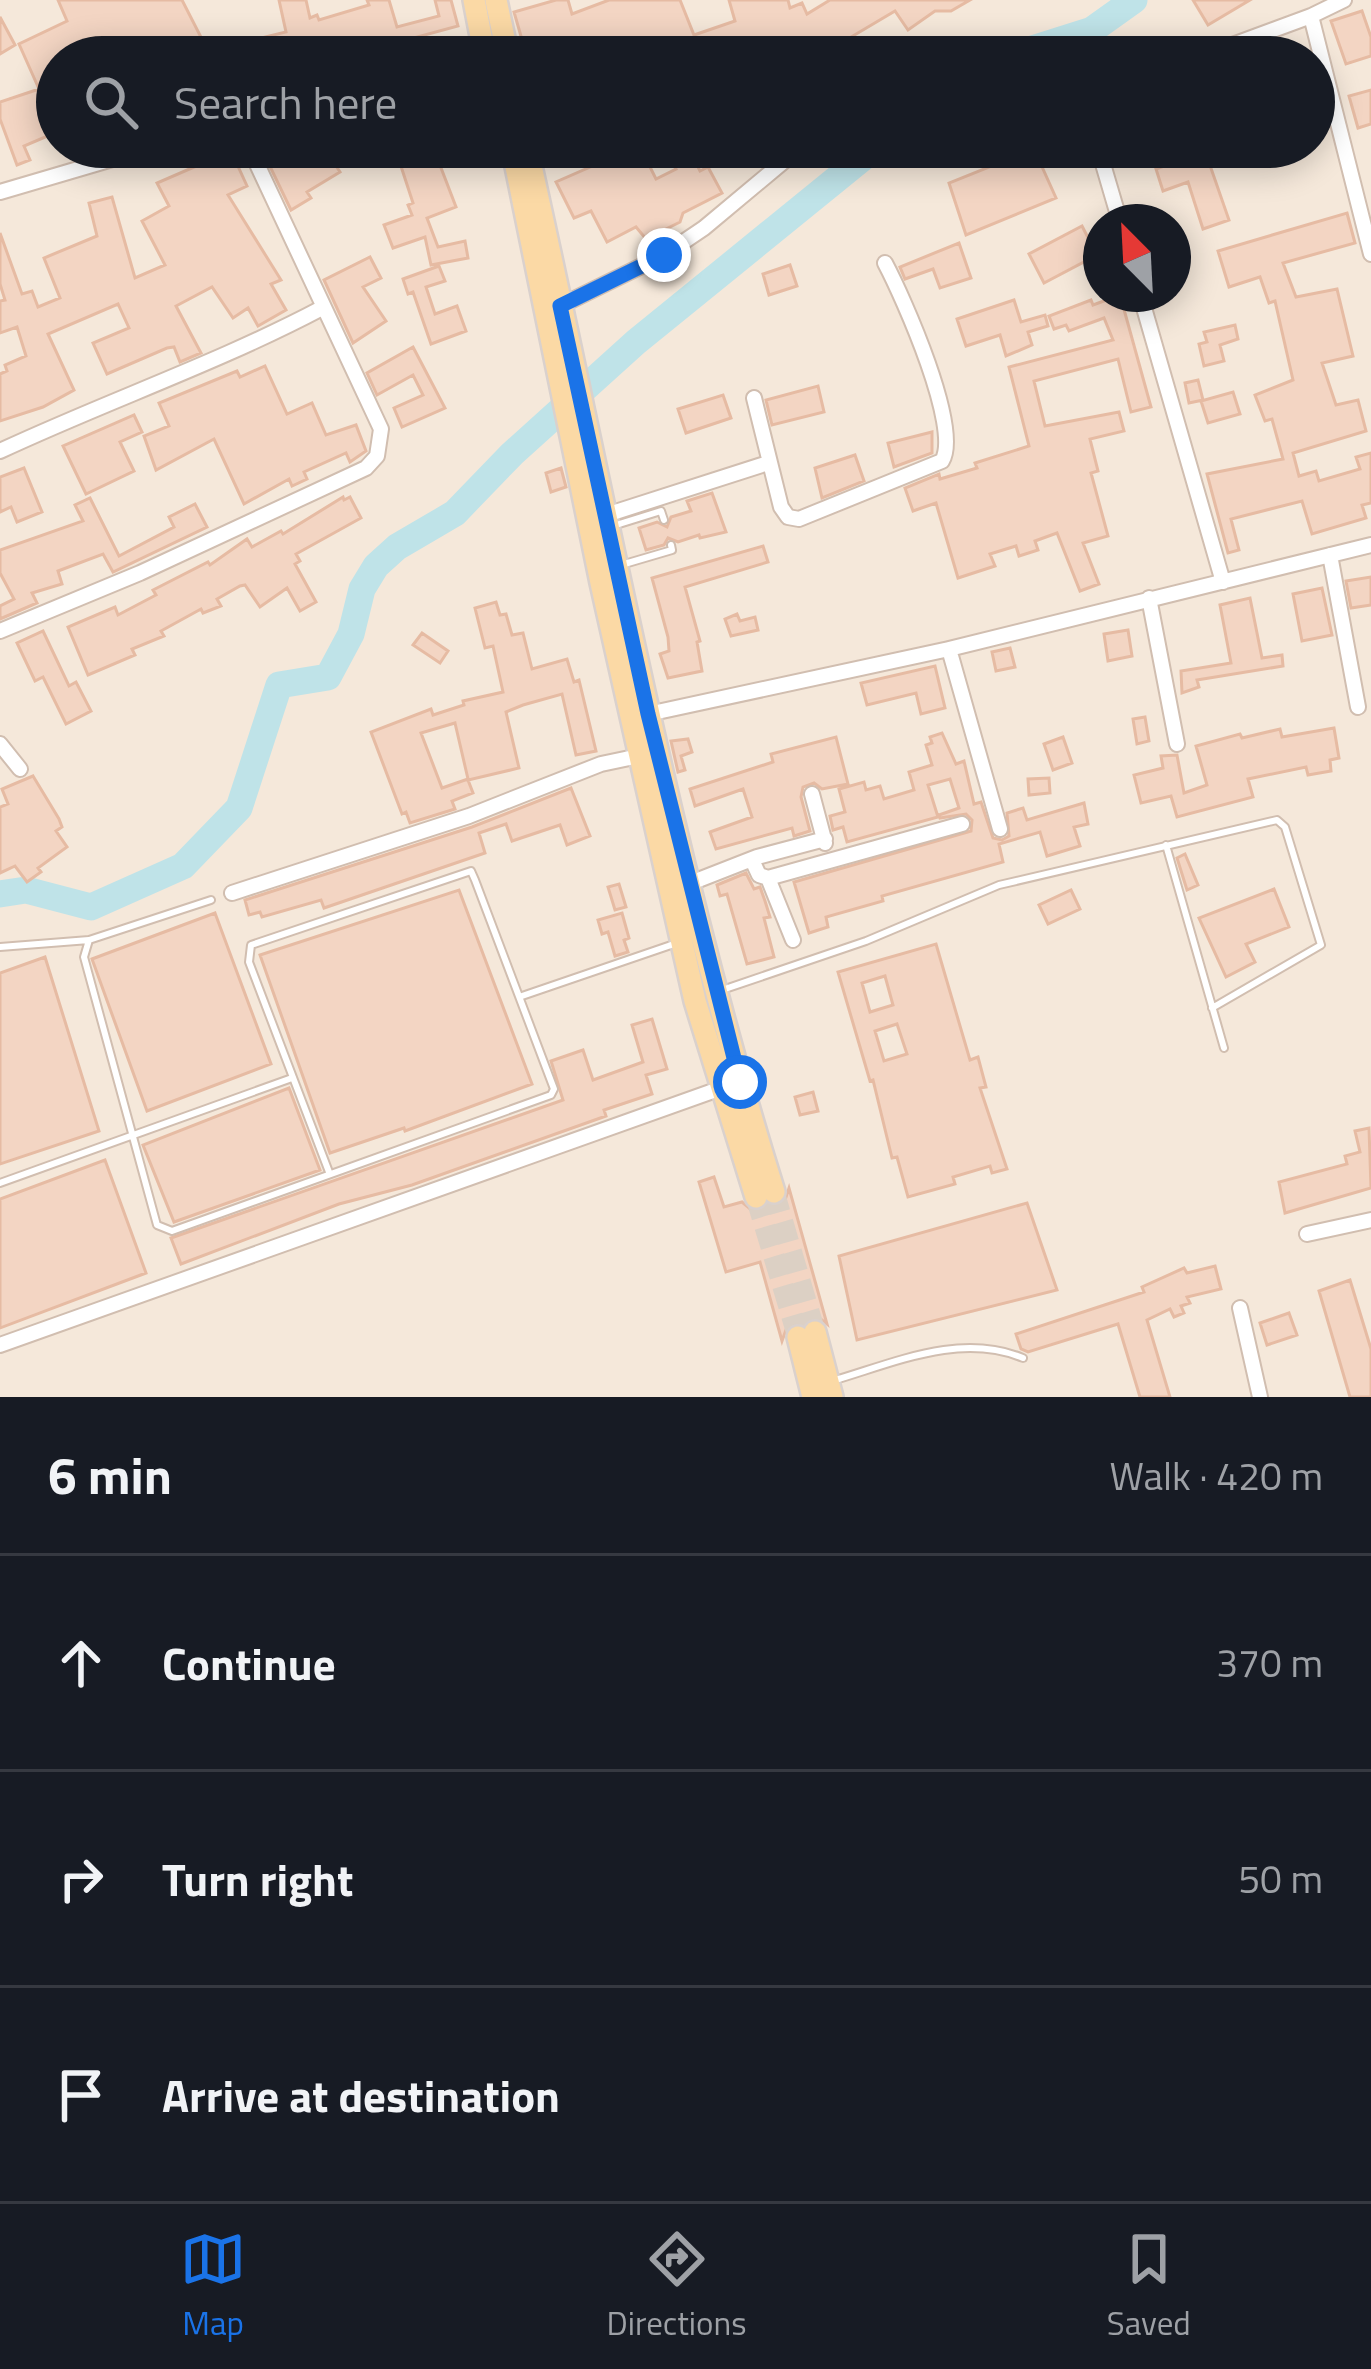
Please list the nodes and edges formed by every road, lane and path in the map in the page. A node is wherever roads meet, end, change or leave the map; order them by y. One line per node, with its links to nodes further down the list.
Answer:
1 (1345, 0): 3 (street)
2 (494, 1): 4 (main road); 5 (main road)
3 (1310, 16): 6 (street); 7 (street)
4 (482, 36)
5 (503, 36)
6 (1256, 36)
7 (1315, 36)
8 (1335, 114): 19 (street)
9 (82, 168): 17 (street)
10 (259, 168): 22 (street)
11 (517, 168): 24 (main road)
12 (530, 168): 21 (main road)
13 (772, 168): 16 (street)
14 (776, 168): 16 (street)
15 (1104, 168): 18 (street)
16 (772, 171): 21 (street)
17 (0, 192)
18 (1115, 204)
19 (1371, 254)
20 (885, 263): 28 (street)
21 (560, 306): 24 (main road)
22 (322, 308): 27 (street); 37 (street)
23 (1145, 312): 35 (street)
24 (571, 390): 26 (main road)
25 (754, 398): 28 (street)
26 (577, 417): 30 (main road); 43 (main road)
27 (0, 451)
28 (768, 463): 30 (street)
29 (664, 520): 30 (lane)
30 (608, 521): 34 (main road)
31 (671, 544): 34 (lane)
32 (1371, 545): 33 (street)
33 (1330, 555): 35 (street); 39 (street)
34 (618, 566): 40 (main road)
35 (1223, 582): 36 (street)
36 (1149, 598): 38 (street); 42 (street)
37 (0, 631)
38 (949, 649): 40 (street); 47 (street)
39 (1358, 706)
40 (648, 714): 53 (main road)
41 (0, 744): 44 (street)
42 (1177, 744)
43 (639, 756): 54 (street); 56 (main road)
44 (20, 769)
45 (812, 794): 48 (street)
46 (962, 824): 51 (street)
47 (1000, 829)
48 (825, 839): 50 (street); 51 (street)
49 (1166, 844): 60 (lane); 62 (lane); 62 (lane)
50 (752, 860): 52 (street); 53 (street)
51 (828, 860): 52 (street)
52 (768, 878): 58 (street)
53 (688, 884): 56 (main road)
54 (232, 893)
55 (211, 900): 57 (lane)
56 (693, 938): 60 (main road); 61 (lane); 65 (main road)
57 (89, 940): 59 (lane); 66 (lane)
58 (793, 940)
59 (0, 947)
60 (718, 992): 65 (main road)
61 (522, 996): 64 (lane); 67 (lane)
62 (1212, 1008): 63 (lane)
63 (1224, 1048)
64 (292, 1078): 66 (lane); 67 (lane)
65 (731, 1084): 69 (main road); 74 (street)
66 (130, 1136): 67 (lane); 68 (lane)
67 (329, 1172)
68 (0, 1183)
69 (765, 1195)
70 (1371, 1220): 71 (street)
71 (1307, 1234)
72 (1240, 1307): 77 (street)
73 (806, 1335): 76 (main road)
74 (0, 1345)
75 (1023, 1358): 76 (lane)
76 (825, 1392)
77 (1260, 1397)

